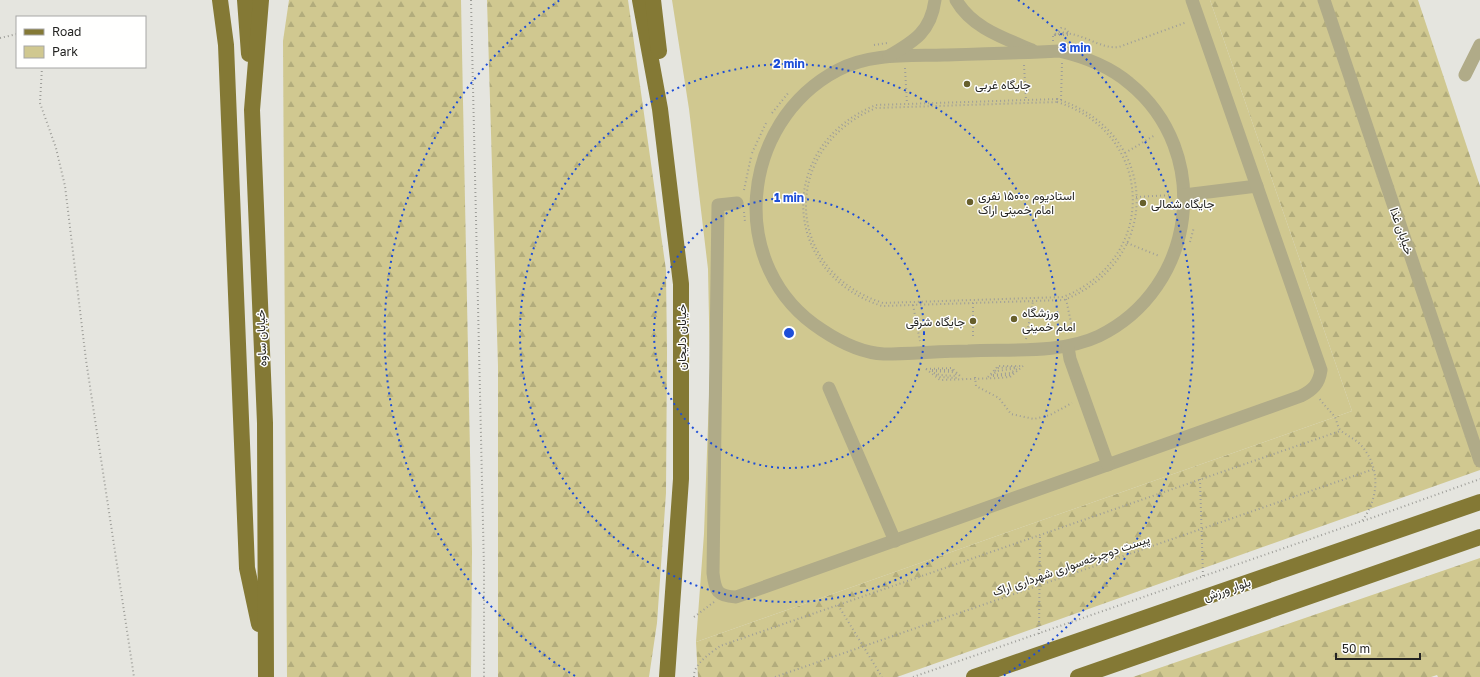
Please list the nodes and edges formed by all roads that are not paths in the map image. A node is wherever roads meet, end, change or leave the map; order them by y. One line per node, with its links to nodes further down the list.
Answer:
1 (220, 0): 26 (main road)
2 (245, 0): 15 (main road)
3 (261, 0): 15 (main road, خیابان ساوه)
4 (640, 0): 14 (main road, خیابان دلیجان)
5 (653, 0): 14 (main road)
6 (935, 0): 12 (street)
7 (956, 0): 11 (street)
8 (1192, 0): 16 (street)
9 (1324, 0): 21 (street, خیابان غذا)
10 (1480, 45): 13 (street)
11 (1037, 52): 12 (street); 17 (street)
12 (887, 57): 19 (street)
13 (1465, 75)
14 (660, 109): 28 (main road, خیابان دلیجان)
15 (252, 110): 26 (main road, خیابان ساوه)
16 (1257, 186): 17 (street); 22 (street)
17 (1178, 195): 19 (street)
18 (742, 202): 25 (street)
19 (1068, 341): 22 (street)
20 (829, 388): 25 (street)
21 (1480, 461)
22 (1108, 465): 25 (street)
23 (1480, 502): 29 (main road, بلوار ورزش)
24 (1480, 537): 30 (main road)
25 (895, 541)
26 (265, 656): 27 (main road, خیابان ساوه)
27 (266, 677)
28 (667, 677)
29 (974, 677)
30 (1078, 677)

